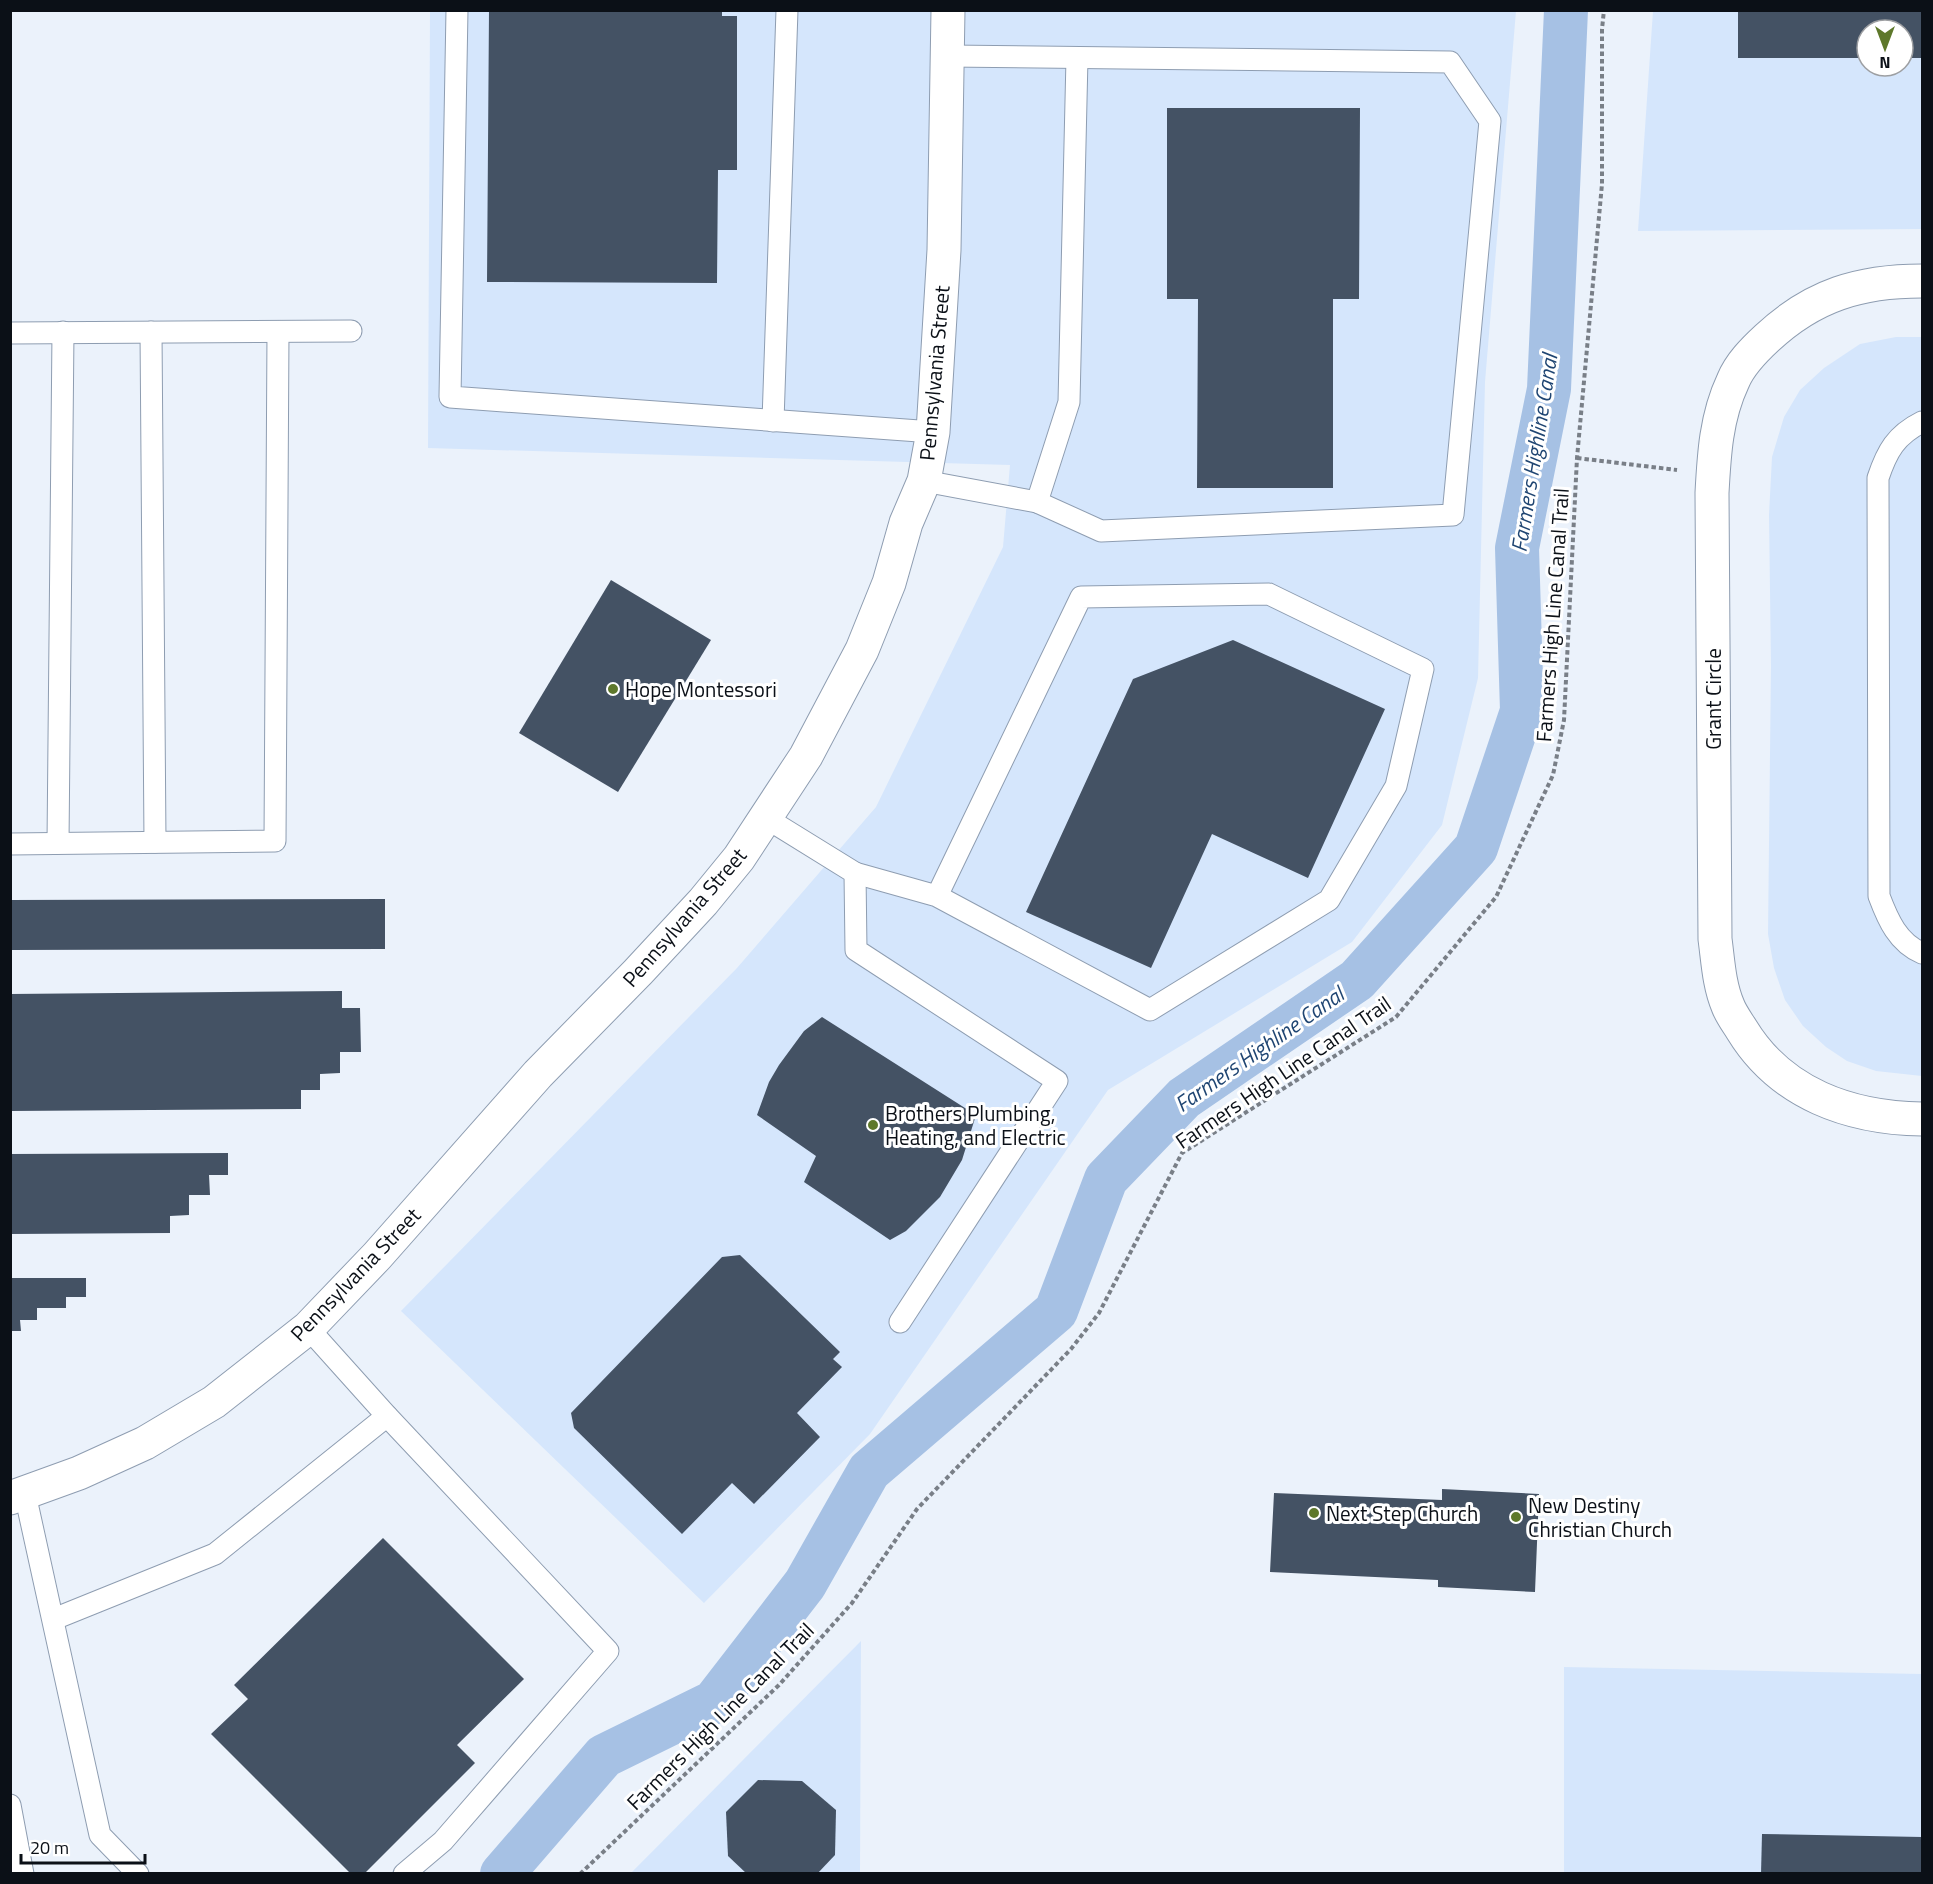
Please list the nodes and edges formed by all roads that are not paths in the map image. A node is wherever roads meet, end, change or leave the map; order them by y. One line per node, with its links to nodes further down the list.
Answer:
1 (457, 10): 12 (lane)
2 (787, 10): 12 (lane)
3 (948, 10): 4 (street, Pennsylvania Street)
4 (948, 56): 5 (lane); 14 (street, Pennsylvania Street)
5 (1077, 58): 16 (lane); 16 (lane)
6 (1923, 281): 24 (street, Grant Circle)
7 (351, 331): 9 (lane)
8 (151, 332): 9 (lane); 11 (lane); 18 (lane)
9 (278, 332): 18 (lane)
10 (10, 333): 11 (lane)
11 (63, 333): 19 (lane)
12 (773, 421): 14 (lane)
13 (1923, 422): 23 (lane)
14 (933, 432): 15 (street, Pennsylvania Street)
15 (924, 481): 16 (lane); 17 (street, Pennsylvania Street)
16 (1037, 502)
17 (766, 818): 21 (lane); 26 (street, Pennsylvania Street)
18 (154, 842): 19 (lane)
19 (58, 843): 20 (lane)
20 (10, 844)
21 (855, 873): 22 (lane); 25 (lane)
22 (937, 896): 22 (lane)
23 (1923, 954)
24 (1923, 1119)
25 (900, 1322)
26 (308, 1328): 27 (lane); 28 (street, Pennsylvania Street)
27 (387, 1416): 29 (lane); 33 (lane)
28 (18, 1496): 29 (lane)
29 (54, 1619): 32 (lane)
30 (10, 1805): 31 (lane)
31 (23, 1874)
32 (138, 1874)
33 (404, 1874)

